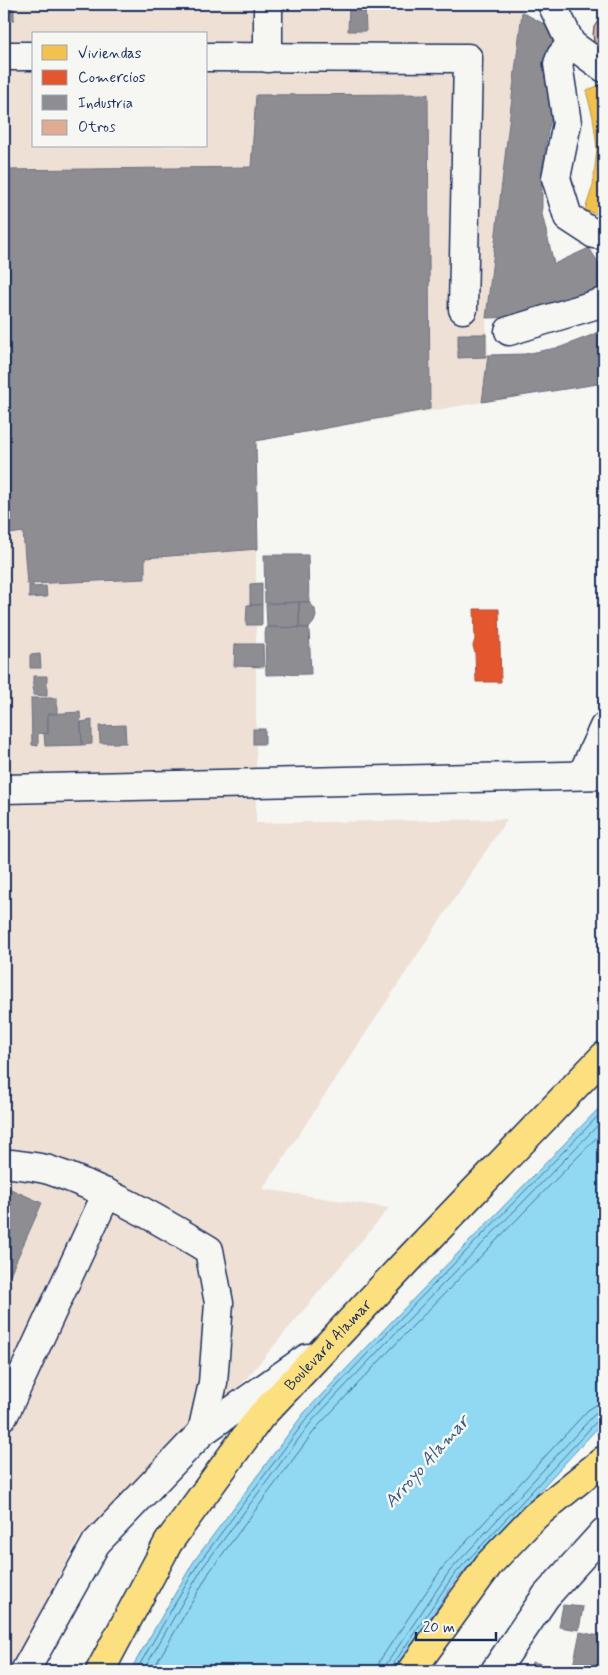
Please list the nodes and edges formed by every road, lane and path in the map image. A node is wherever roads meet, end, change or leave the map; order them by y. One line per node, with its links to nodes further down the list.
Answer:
1 (268, 4): 7 (street)
2 (552, 4): 3 (street)
3 (571, 44): 8 (street); 9 (street)
4 (4, 56): 5 (street)
5 (32, 56)
6 (208, 57): 7 (street)
7 (268, 58): 11 (street)
8 (604, 68)
9 (604, 236)
10 (604, 302): 12 (street)
11 (463, 309)
12 (509, 331)
13 (604, 727): 14 (street)
14 (593, 775): 15 (street)
15 (4, 789)
16 (604, 1056): 19 (highway, Boulevard Alamar)
17 (4, 1163): 18 (street)
18 (107, 1193): 20 (street); 21 (street)
19 (333, 1340): 21 (street); 25 (highway, Boulevard Alamar)
20 (4, 1415)
21 (202, 1432): 24 (street)
22 (604, 1460): 26 (highway)
23 (604, 1532): 27 (street)
24 (25, 1671)
25 (100, 1671)
26 (411, 1671)
27 (495, 1671)

